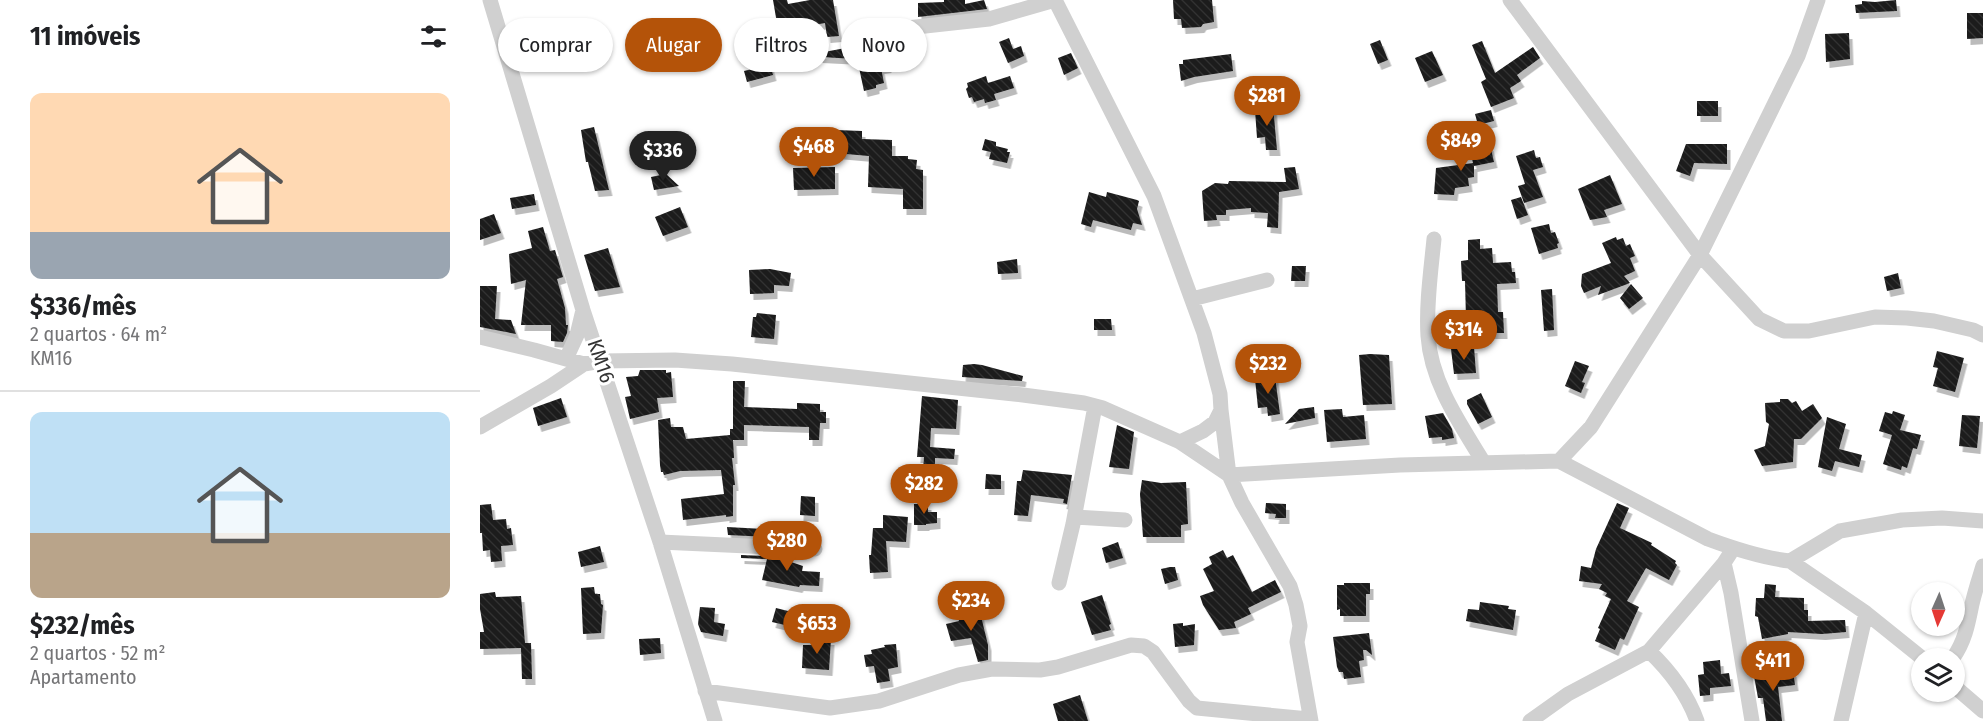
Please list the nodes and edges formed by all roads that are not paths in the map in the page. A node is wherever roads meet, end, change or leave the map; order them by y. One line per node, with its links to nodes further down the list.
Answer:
1 (490, 0): 10 (street, KM16)
2 (1055, 0): 5 (street); 9 (street)
3 (1510, 0): 7 (street)
4 (1818, 0): 7 (street)
5 (927, 26)
6 (1434, 238): 21 (street)
7 (1700, 255): 11 (street); 20 (street)
8 (1267, 280): 9 (street)
9 (1192, 299): 17 (street)
10 (583, 310): 13 (street); 14 (street, KM16)
11 (1983, 335)
12 (480, 337): 13 (street)
13 (566, 359): 15 (street)
14 (601, 361): 15 (street); 16 (street); 26 (street, KM16)
15 (584, 364): 18 (street)
16 (1095, 406): 19 (street); 23 (street)
17 (1221, 410): 19 (street); 22 (street)
18 (480, 427)
19 (1180, 442): 22 (street)
20 (1559, 461): 21 (street); 28 (street)
21 (1484, 463): 22 (street)
22 (1229, 475): 40 (street)
23 (1075, 517): 24 (street); 32 (street)
24 (1125, 520)
25 (1983, 521): 29 (street)
26 (660, 542): 27 (street); 37 (street, KM16)
27 (815, 549)
28 (1733, 549): 29 (street); 30 (street)
29 (1790, 561): 33 (street)
30 (1724, 564): 36 (street); 44 (street)
31 (1983, 566): 34 (street)
32 (1059, 583)
33 (1866, 613): 35 (street); 45 (street)
34 (1960, 648)
35 (1911, 649)
36 (1649, 651): 42 (street); 43 (street)
37 (705, 691): 40 (street); 41 (street, KM16)
38 (1965, 695): 39 (street)
39 (1983, 711)
40 (1310, 720)
41 (715, 721)
42 (1530, 721)
43 (1697, 721)
44 (1752, 721)
45 (1841, 721)

